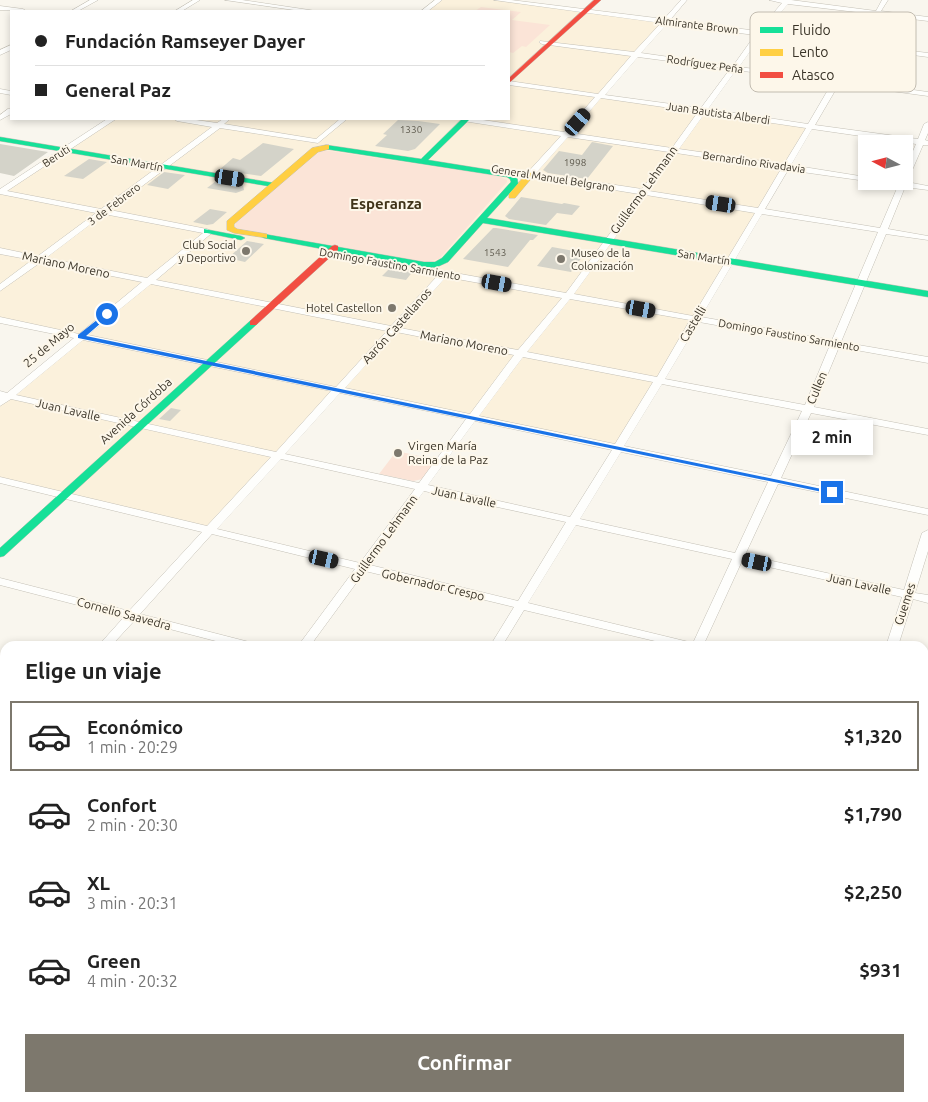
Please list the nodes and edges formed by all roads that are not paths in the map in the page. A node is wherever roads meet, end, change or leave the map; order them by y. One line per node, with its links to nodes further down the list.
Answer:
1 (95, 0): 16 (street)
2 (197, 0): 17 (street)
3 (228, 0): 14 (street)
4 (295, 0): 14 (street)
5 (439, 0): 19 (street)
6 (496, 0): 12 (street, Almirante Brown)
7 (598, 0): 12 (main road)
8 (684, 0): 23 (street, Aarón Castellanos)
9 (772, 0): 11 (street)
10 (885, 0): 22 (street, Castelli)
11 (787, 1): 20 (street, Guillermo Lehmann); 21 (street)
12 (584, 7): 23 (street, Almirante Brown); 25 (main road)
13 (0, 8): 15 (street)
14 (280, 9): 18 (street)
15 (15, 10)
16 (76, 10)
17 (180, 10)
18 (296, 10)
19 (425, 10)
20 (778, 12)
21 (870, 12)
22 (879, 12)
23 (666, 21): 24 (street, Almirante Brown); 27 (street, Aarón Castellanos)
24 (750, 32)
25 (547, 43): 27 (street, Rodríguez Peña); 30 (main road); 31 (main road)
26 (750, 46): 28 (street, Guillermo Lehmann)
27 (636, 55): 28 (street, Rodríguez Peña); 36 (street, Aarón Castellanos)
28 (734, 68): 29 (street, Rodríguez Peña); 37 (street, Guillermo Lehmann)
29 (750, 70)
30 (510, 72)
31 (510, 81)
32 (510, 82): 36 (street, Juan Bautista Alberdi)
33 (830, 92): 47 (street, Castelli)
34 (913, 92): 35 (street, Rodríguez Peña)
35 (928, 94)
36 (600, 96): 37 (street, Juan Bautista Alberdi); 48 (street, Aarón Castellanos)
37 (702, 110): 47 (street, Juan Bautista Alberdi); 53 (street, Guillermo Lehmann)
38 (110, 120): 52 (street, Beruti)
39 (184, 120): 46 (street, General Manuel Belgrano)
40 (226, 120): 46 (street, 3 de Febrero)
41 (343, 120): 51 (street, 25 de Mayo)
42 (456, 120): 54 (main road)
43 (464, 120): 54 (main road)
44 (472, 120): 48 (street, Bernardino Rivadavia)
45 (928, 124): 50 (street, Cullen)
46 (218, 125): 51 (street, General Manuel Belgrano); 56 (street, 3 de Febrero)
47 (810, 126): 50 (street, Juan Bautista Alberdi); 57 (street, Castelli)
48 (566, 134): 53 (street, Bernardino Rivadavia); 58 (street, Aarón Castellanos)
49 (0, 139): 52 (main road, San Martín)
50 (924, 142): 55 (street, Cullen)
51 (320, 143): 54 (main road, General Manuel Belgrano); 62 (main road, 25 de Mayo)
52 (64, 150): 56 (main road, San Martín); 65 (street, Beruti)
53 (673, 150): 57 (street, Bernardino Rivadavia); 66 (street, Guillermo Lehmann)
54 (420, 159): 58 (main road, General Manuel Belgrano); 60 (main road, General Manuel Belgrano)
55 (913, 163)
56 (162, 167): 62 (main road, San Martín); 68 (street, 3 de Febrero)
57 (786, 167): 59 (street, Bernardino Rivadavia); 67 (street, Castelli)
58 (531, 174): 66 (street, General Manuel Belgrano); 69 (main road, Aarón Castellanos)
59 (858, 178)
60 (515, 182): 69 (main road, Aarón Castellanos)
61 (913, 184): 63 (street)
62 (269, 185): 70 (main road, 25 de Mayo); 72 (main road, 25 de Mayo)
63 (928, 188)
64 (900, 190): 71 (street, Cullen)
65 (0, 192): 68 (street, Domingo Faustino Sarmiento)
66 (643, 192): 67 (street, General Manuel Belgrano); 74 (street, Guillermo Lehmann)
67 (760, 211): 71 (street, General Manuel Belgrano); 78 (street, Castelli)
68 (104, 212): 72 (street, Domingo Faustino Sarmiento); 77 (street, 3 de Febrero)
69 (486, 221): 74 (main road, San Martín); 79 (main road, Aarón Castellanos); 80 (main road, Aarón Castellanos)
70 (230, 223): 75 (main road, Domingo Faustino Sarmiento)
71 (883, 230): 73 (street, General Manuel Belgrano); 82 (street, Cullen)
72 (208, 231): 75 (main road, Domingo Faustino Sarmiento); 81 (street, 25 de Mayo)
73 (928, 238)
74 (608, 241): 78 (main road, San Martín); 85 (street, Guillermo Lehmann)
75 (327, 250): 79 (main road, Domingo Faustino Sarmiento); 80 (main road, Domingo Faustino Sarmiento); 86 (main road, Avenida Córdoba)
76 (0, 251): 77 (street, Mariano Moreno)
77 (40, 259): 81 (street, Mariano Moreno); 83 (street, 3 de Febrero)
78 (730, 261): 82 (main road, San Martín); 87 (street, Castelli)
79 (424, 264)
80 (444, 274): 85 (street, Domingo Faustino Sarmiento); 89 (street, Aarón Castellanos)
81 (147, 281): 86 (street, Mariano Moreno); 90 (street, 25 de Mayo)
82 (861, 283): 84 (main road, San Martín); 91 (street, Cullen)
83 (0, 288)
84 (928, 294)
85 (568, 296): 87 (street, Domingo Faustino Sarmiento); 92 (street, Guillermo Lehmann)
86 (267, 305): 89 (street, Mariano Moreno); 94 (main road, Avenida Córdoba)
87 (696, 318): 91 (street, Domingo Faustino Sarmiento); 95 (street, Castelli)
88 (0, 320): 90 (street)
89 (394, 330): 92 (street, Mariano Moreno); 96 (street, Aarón Castellanos)
90 (80, 336): 94 (street); 97 (street, 25 de Mayo)
91 (836, 343): 93 (street, Domingo Faustino Sarmiento); 98 (street, Cullen)
92 (520, 354): 95 (street, Mariano Moreno); 99 (street, Guillermo Lehmann)
93 (928, 360)
94 (205, 362): 96 (street); 100 (main road, Avenida Córdoba)
95 (659, 381): 98 (street, Mariano Moreno); 102 (street, Castelli)
96 (339, 390): 99 (street); 103 (street, Aarón Castellanos)
97 (3, 398): 100 (street, Juan Lavalle)
98 (808, 409): 101 (street, Mariano Moreno); 105 (street, Cullen)
99 (473, 418): 102 (street); 106 (street, Guillermo Lehmann)
100 (135, 425): 103 (street, Juan Lavalle); 107 (main road, Avenida Córdoba)
101 (928, 432)
102 (618, 448): 105 (street); 109 (street, Castelli)
103 (278, 456): 106 (street, Juan Lavalle); 110 (street, Aarón Castellanos)
104 (0, 480): 107 (street, Gobernador Crespo)
105 (775, 480): 108 (street); 114 (street, Cullen)
106 (421, 488): 109 (street, Juan Lavalle); 115 (street, Guillermo Lehmann)
107 (59, 495): 110 (street, Gobernador Crespo); 112 (main road, Avenida Córdoba); 113 (main road, Avenida Córdoba)
108 (928, 512)
109 (573, 521): 114 (street, Juan Lavalle); 119 (street, Castelli)
110 (209, 532): 115 (street, Gobernador Crespo); 120 (street, Aarón Castellanos)
111 (928, 533): 117 (street, Guemes)
112 (0, 543)
113 (0, 554)
114 (738, 558): 117 (street, Juan Lavalle); 126 (street, Cullen)
115 (362, 568): 119 (street, Gobernador Crespo); 123 (street, Guillermo Lehmann)
116 (0, 581): 120 (street, Cornelio Saavedra)
117 (908, 595): 118 (street, Juan Lavalle); 127 (street, Guemes)
118 (928, 599)
119 (521, 606): 124 (street, Castelli); 125 (street, Gobernador Crespo)
120 (132, 616): 121 (street, Aarón Castellanos); 122 (street, Cornelio Saavedra)
121 (109, 641)
122 (230, 641)
123 (308, 641)
124 (499, 641)
125 (670, 641)
126 (699, 641)
127 (894, 641)

